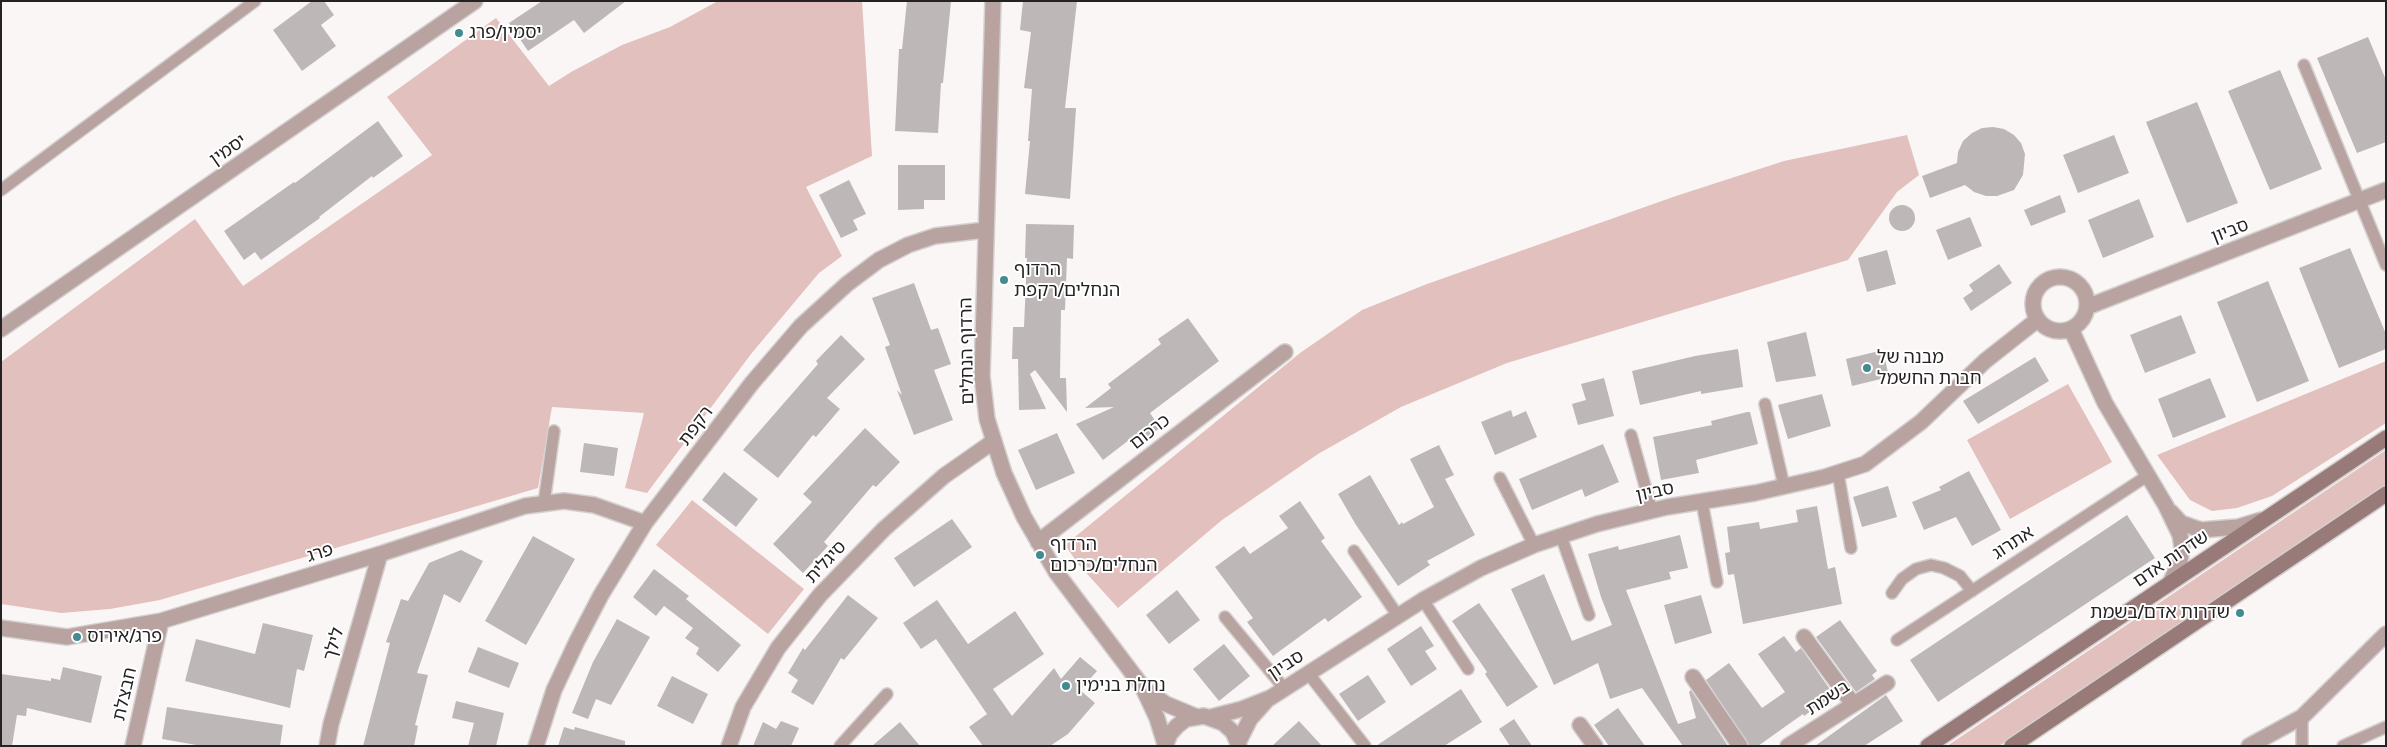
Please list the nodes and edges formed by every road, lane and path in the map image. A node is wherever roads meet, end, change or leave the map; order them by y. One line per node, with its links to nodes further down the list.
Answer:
1 (255, 1): 5 (lane)
2 (475, 1): 12 (street, יסמין)
3 (993, 1): 8 (street, הרדוף הנחלים)
4 (2304, 64): 7 (lane)
5 (1, 190)
6 (2386, 190): 7 (street, סביון)
7 (2360, 200): 9 (lane); 10 (street, סביון)
8 (985, 230): 19 (street, הרדוף הנחלים); 30 (street, רקפת)
9 (2386, 265)
10 (2087, 307): 11 (street); 13 (street)
11 (2037, 320): 13 (street); 20 (street, סביון)
12 (1, 329)
13 (2071, 329): 21 (street)
14 (1285, 352): 32 (street, כרכום)
15 (1766, 404): 23 (lane)
16 (554, 431): 26 (lane)
17 (1631, 434): 28 (lane)
18 (2386, 438): 29 (street, שדרות אדם)
19 (994, 441): 32 (street, הרדוף הנחלים); 68 (street, סיגלית)
20 (1838, 473): 23 (street, סביון); 34 (lane)
21 (2147, 476): 27 (street); 39 (lane, אתרוג)
22 (1500, 478): 33 (lane)
23 (1784, 486): 25 (street, סביון)
24 (2386, 494): 75 (street)
25 (1702, 502): 28 (street, סביון); 38 (lane)
26 (544, 504): 30 (street, פרג); 36 (street, פרג)
27 (2166, 506): 29 (street); 37 (street)
28 (1652, 511): 31 (street, סביון)
29 (2262, 519): 37 (street, שדרות אדם)
30 (645, 523): 67 (street, רקפת)
31 (1561, 536): 33 (street, סביון); 42 (lane)
32 (1038, 542): 54 (street, הרדוף הנחלים)
33 (1534, 545): 41 (street, סביון)
34 (1852, 548)
35 (1354, 551): 43 (lane)
36 (380, 554): 45 (street, פרג); 66 (street, לילך)
37 (2170, 581): 74 (street, שדרות אדם)
38 (1718, 582)
39 (1972, 590): 40 (lane); 49 (lane, אתרוג)
40 (1892, 593)
41 (1423, 600): 43 (street, סביון); 50 (lane)
42 (1589, 615)
43 (1398, 616): 51 (street, סביון)
44 (1225, 617): 55 (lane)
45 (161, 621): 46 (street, פרג); 65 (street, חבצלת)
46 (1, 628)
47 (2386, 634): 59 (street)
48 (1804, 637): 58 (street)
49 (1897, 640)
50 (1468, 669)
51 (1308, 673): 55 (street, סביון); 70 (lane)
52 (1692, 677): 72 (street)
53 (1887, 683): 58 (street, בשמת)
54 (1142, 686): 60 (street, הרדוף הנחלים); 64 (street, הרדוף הנחלים)
55 (1284, 688): 57 (street, סביון)
56 (887, 694): 69 (lane)
57 (1270, 698): 60 (street, סביון); 63 (street, סביון)
58 (1853, 704): 73 (street, בשמת)
59 (2302, 716): 76 (street); 77 (lane)
60 (1204, 717): 63 (street, הרדוף הנחלים); 64 (street, סביון)
61 (1580, 725): 71 (street)
62 (2386, 727): 78 (lane)
63 (1239, 744)
64 (1165, 745)
65 (133, 746)
66 (327, 746)
67 (536, 746)
68 (729, 746)
69 (840, 746)
70 (1366, 746)
71 (1595, 746)
72 (1740, 746)
73 (1788, 746)
74 (1928, 746)
75 (2012, 746)
76 (2248, 746)
77 (2302, 746)
78 (2343, 746)

